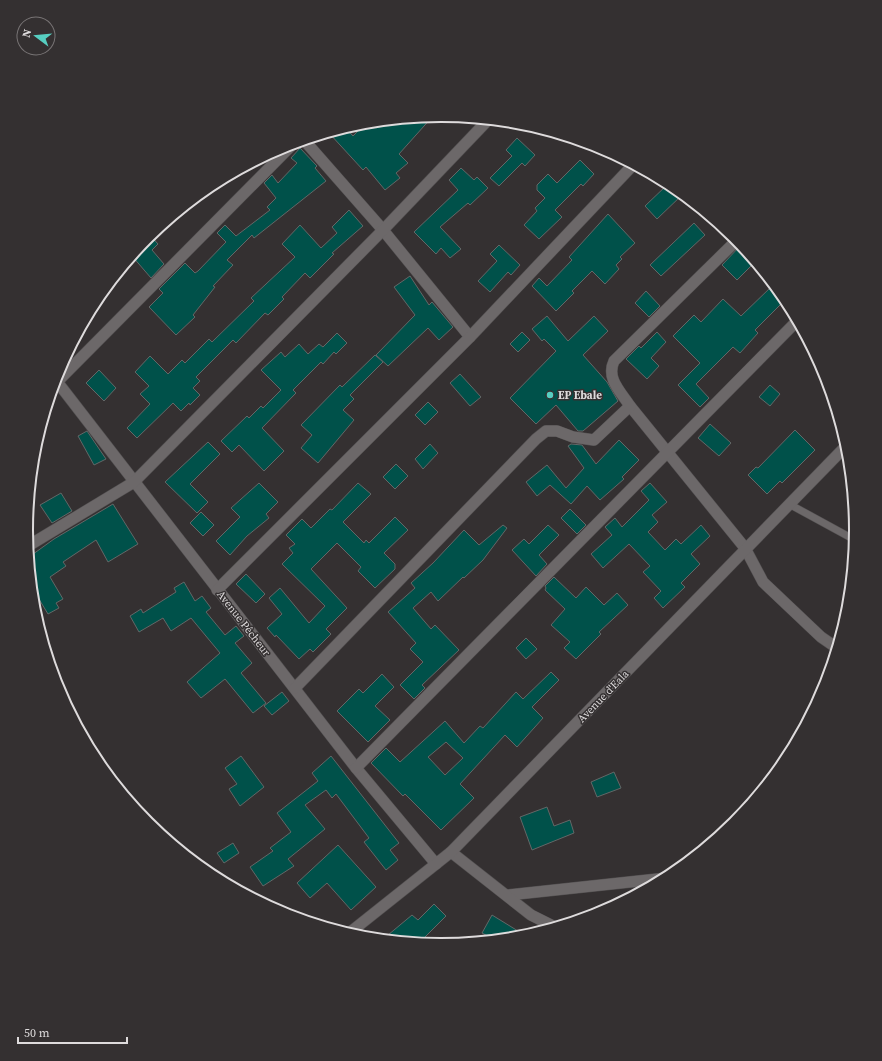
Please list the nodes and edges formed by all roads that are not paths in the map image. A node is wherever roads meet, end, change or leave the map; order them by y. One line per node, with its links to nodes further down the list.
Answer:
1 (483, 125): 5 (street)
2 (308, 145): 5 (street)
3 (281, 156): 9 (street)
4 (629, 169): 8 (street)
5 (383, 230): 8 (street); 14 (street)
6 (732, 245): 11 (street)
7 (793, 324): 13 (street)
8 (470, 337): 19 (street)
9 (65, 372)
10 (59, 387): 14 (street, Avenue Pêcheur)
11 (630, 406): 13 (street); 21 (street)
12 (841, 451): 15 (street, Avenue d'Eala)
13 (668, 453): 18 (street); 22 (street)
14 (134, 482): 17 (street); 19 (street, Avenue Pêcheur)
15 (789, 504): 16 (lane); 18 (street, Avenue d'Eala)
16 (849, 537)
17 (33, 543)
18 (745, 548): 20 (street); 23 (street, Avenue d'Eala)
19 (217, 590): 21 (street, Avenue Pêcheur)
20 (832, 645)
21 (295, 688): 22 (street, Avenue Pêcheur)
22 (356, 768): 24 (street, Avenue Pêcheur)
23 (451, 852): 24 (street, Avenue d'Eala); 26 (street)
24 (436, 864): 28 (street, Avenue d'Eala)
25 (652, 880): 26 (street)
26 (508, 895): 27 (street)
27 (549, 924)
28 (354, 929)

